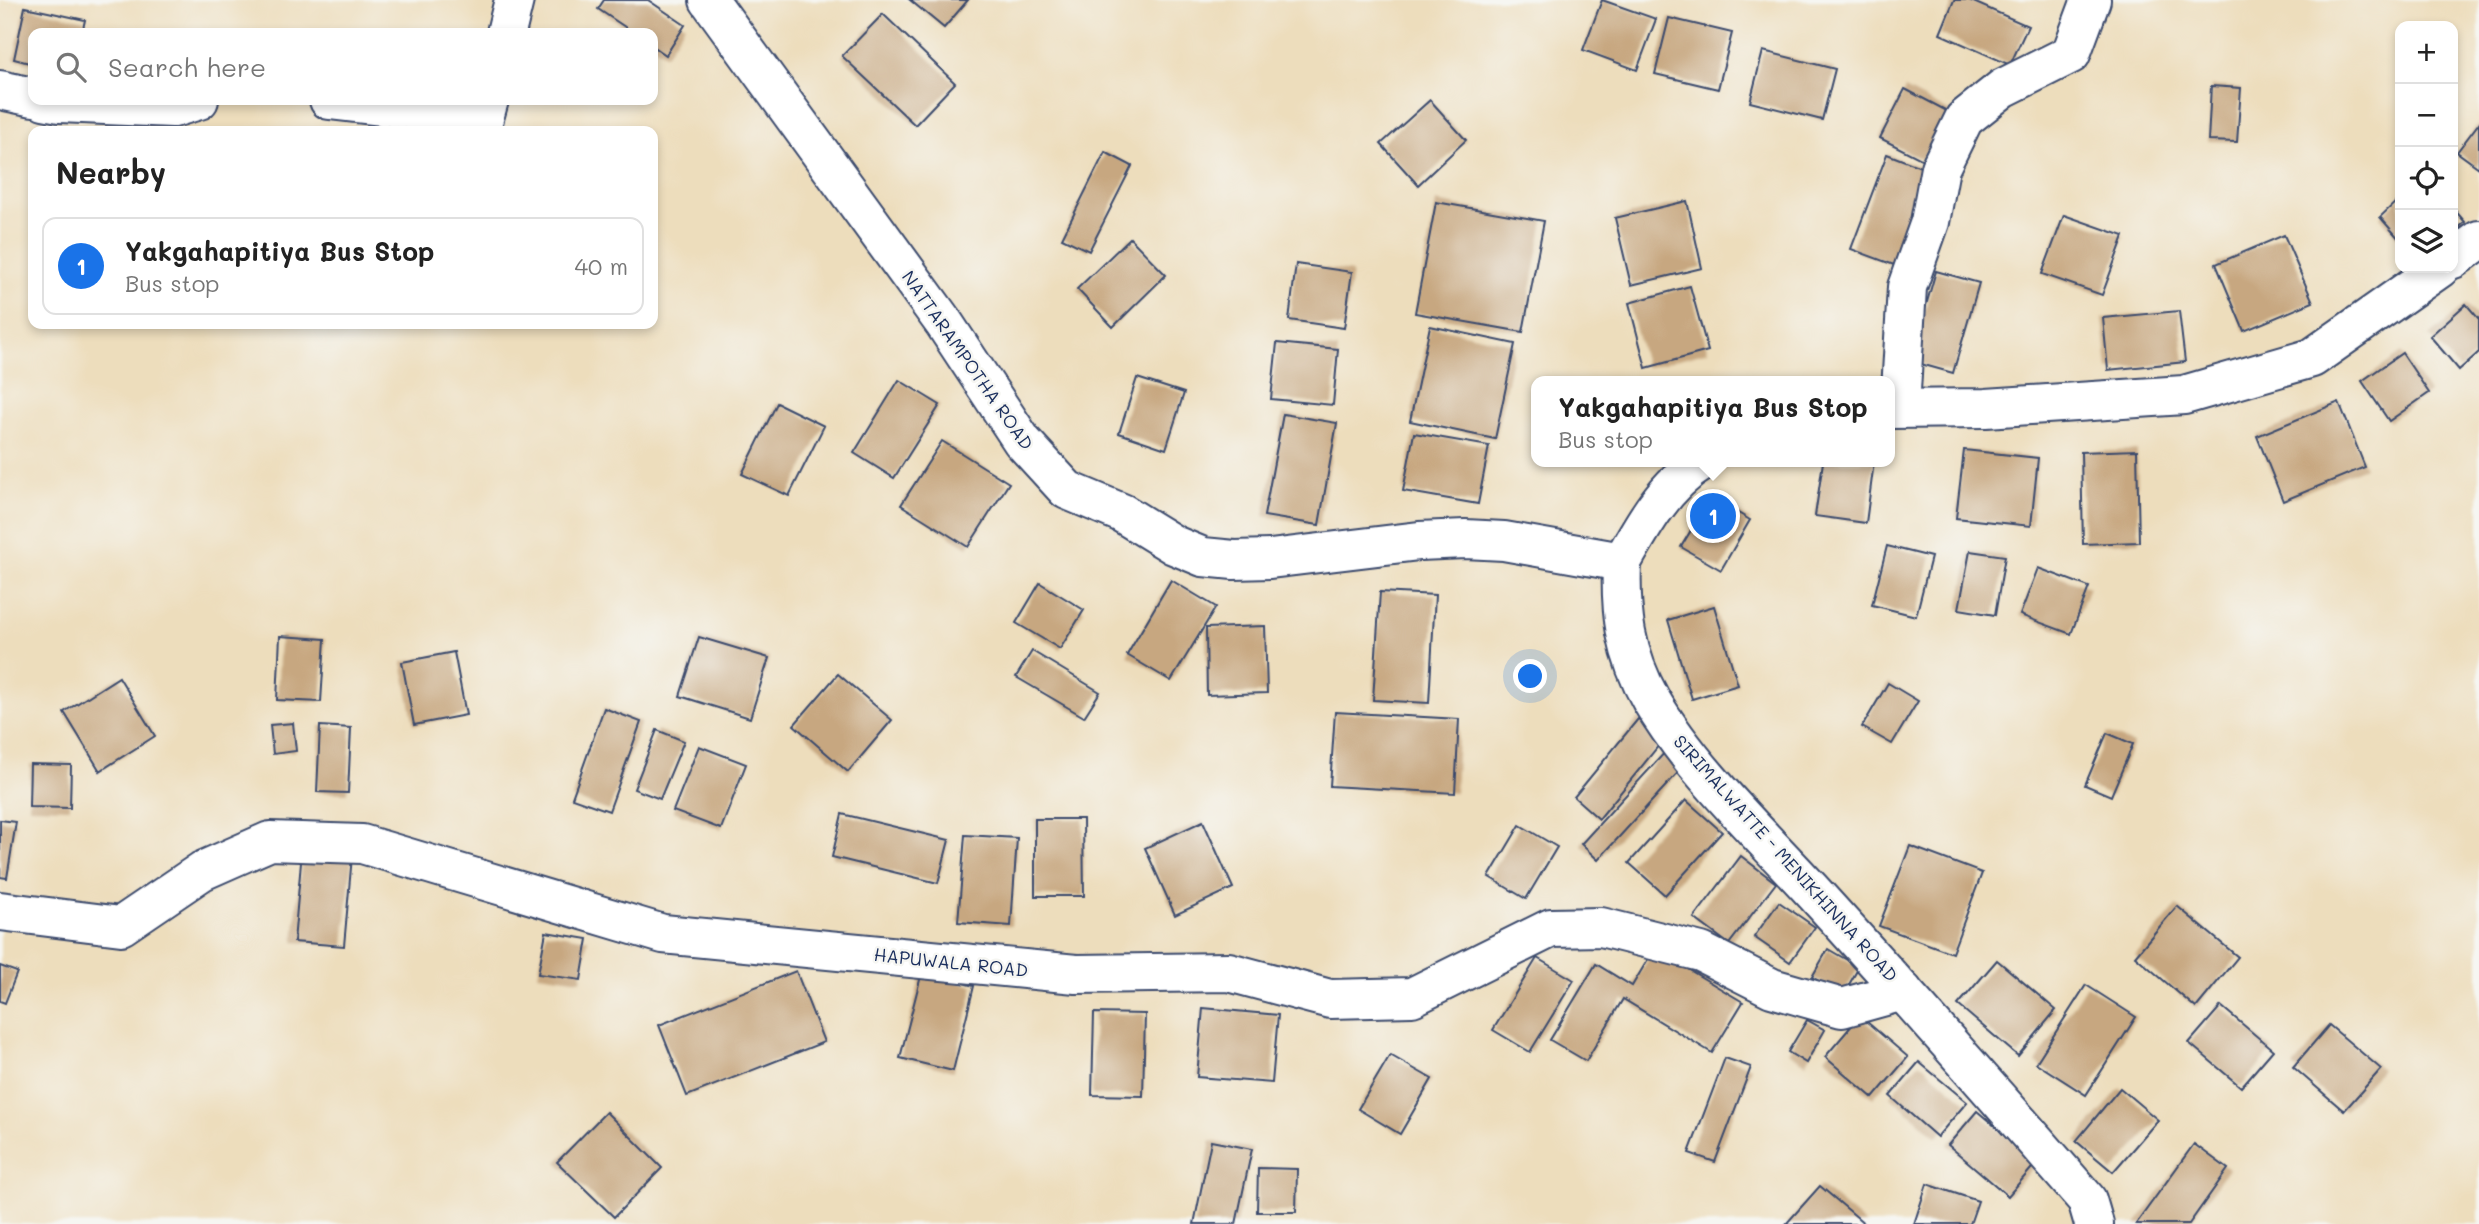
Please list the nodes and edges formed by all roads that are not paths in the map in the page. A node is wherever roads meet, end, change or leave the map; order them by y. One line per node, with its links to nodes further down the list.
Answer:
1 (514, 0): 4 (street)
2 (709, 0): 16 (street, NATTARAMPOTHA ROAD)
3 (2091, 0): 14 (street)
4 (507, 28)
5 (0, 90): 6 (street)
6 (28, 96)
7 (105, 105): 8 (street)
8 (183, 105)
9 (372, 105): 10 (street)
10 (488, 105)
11 (2479, 240): 12 (street)
12 (2458, 255)
13 (2433, 273): 14 (street)
14 (1895, 408)
15 (1694, 467): 16 (street, SIRIMALWATTE - MENIKHINNA ROAD)
16 (1622, 562): 18 (street, SIRIMALWATTE - MENIKHINNA ROAD)
17 (0, 911): 18 (street, HAPUWALA ROAD)
18 (1903, 991): 19 (street, SIRIMALWATTE - MENIKHINNA ROAD)
19 (2094, 1224)

